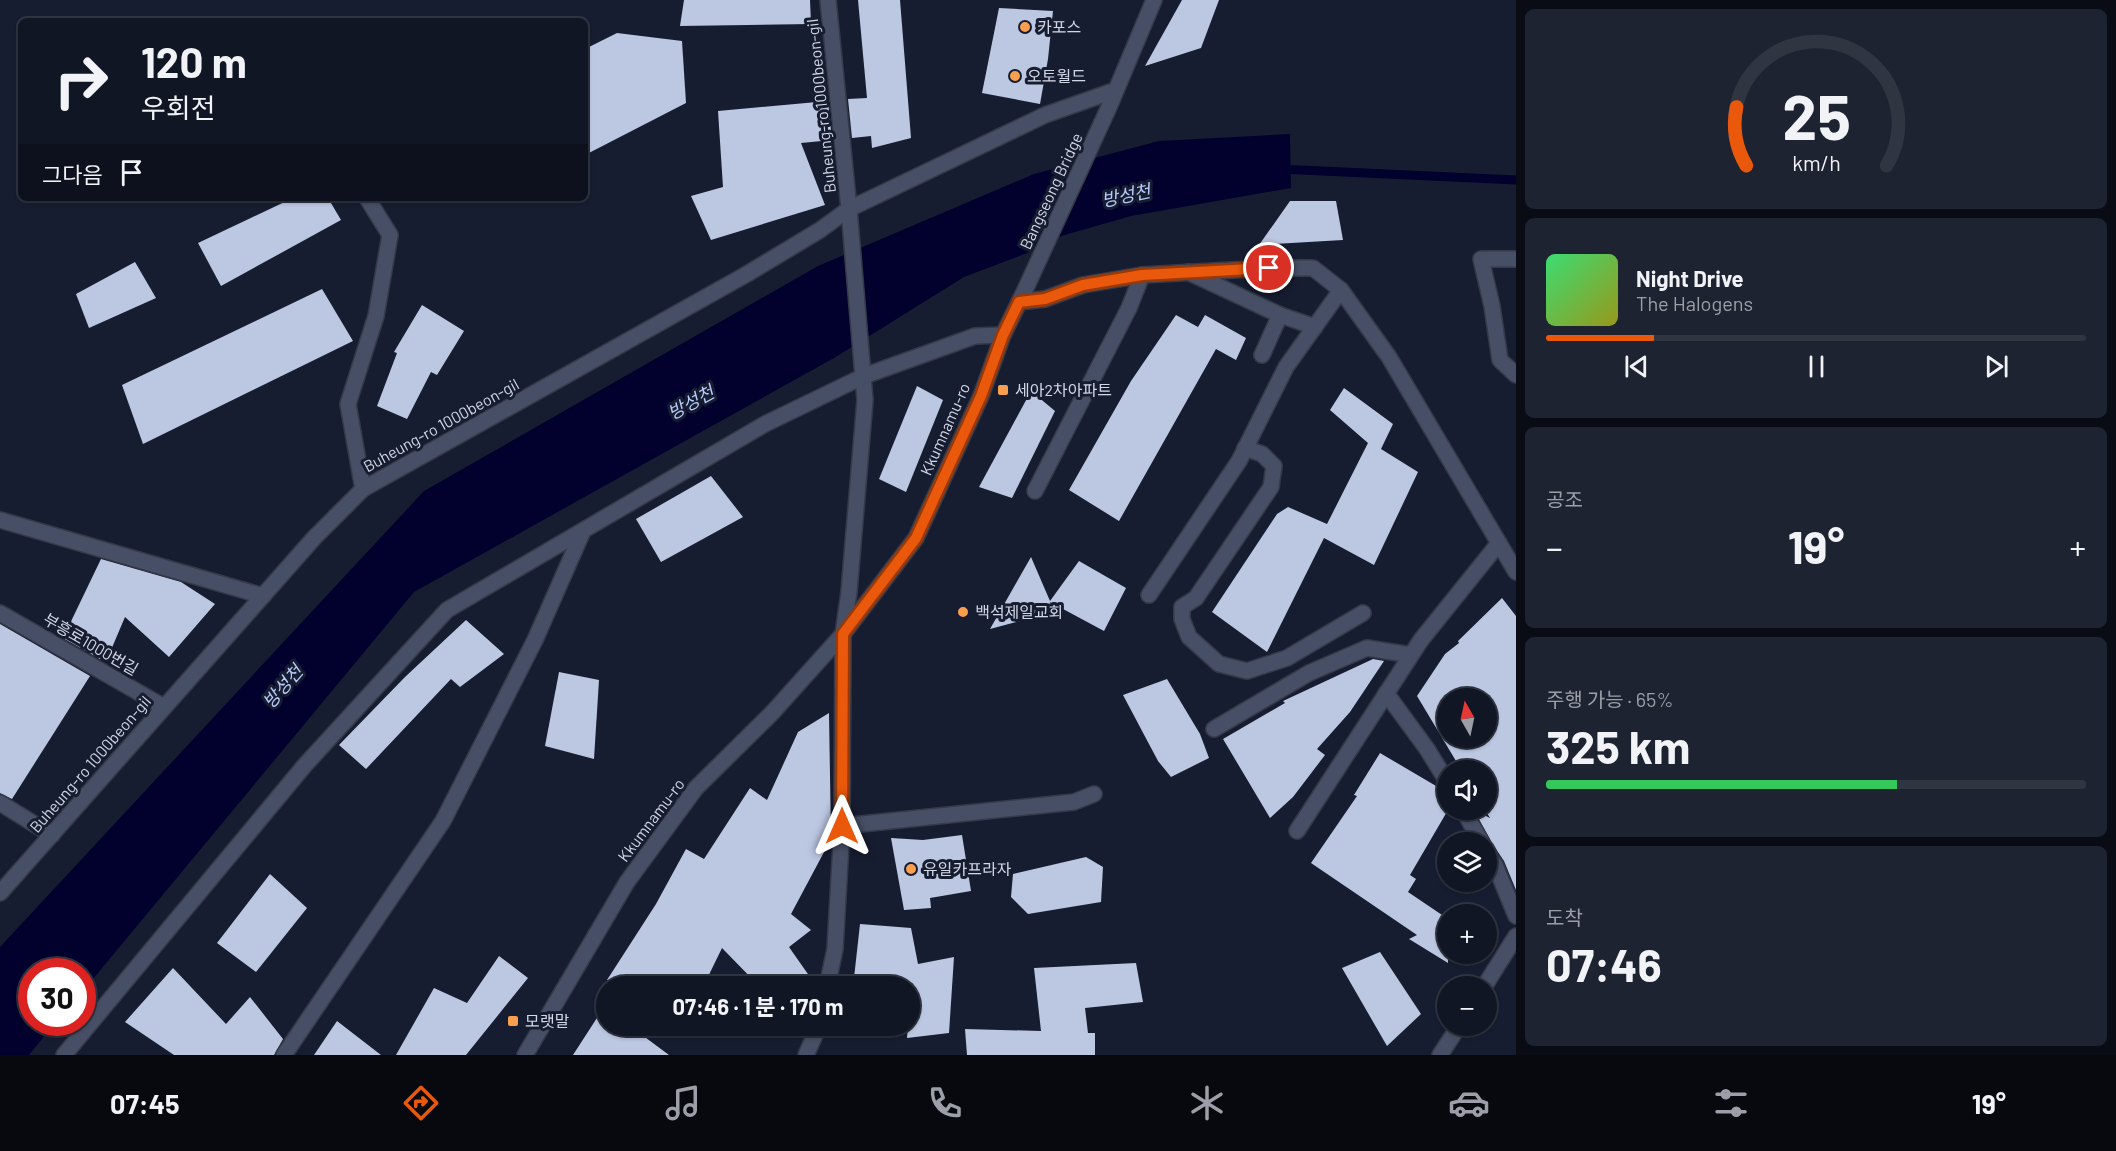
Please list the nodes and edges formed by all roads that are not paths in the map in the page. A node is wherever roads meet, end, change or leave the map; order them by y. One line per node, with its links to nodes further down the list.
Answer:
1 (828, 0): 5 (street, Buheung-ro 1000beon-gil)
2 (1154, 0): 3 (street)
3 (1116, 90): 5 (street); 10 (street, Bangseong Bridge)
4 (369, 201): 18 (street)
5 (849, 209): 16 (street, Buheung-ro 1000beon-gil); 18 (street, Buheung-ro 1000beon-gil)
6 (1516, 259): 15 (street)
7 (1188, 272): 8 (street); 9 (street); 11 (street)
8 (1142, 275): 10 (street); 19 (street)
9 (1341, 290): 12 (street); 22 (street)
10 (1022, 296): 13 (street, Kkumnamu-ro)
11 (1280, 315): 12 (street); 14 (street)
12 (1315, 327): 17 (street)
13 (1003, 335): 16 (street); 28 (street, Kkumnamu-ro)
14 (1262, 355)
15 (1516, 375)
16 (864, 376): 21 (street); 28 (street)
17 (1245, 448): 24 (street); 27 (street)
18 (363, 489): 25 (street, Buheung-ro 1000beon-gil)
19 (1035, 491)
20 (0, 520): 25 (street)
21 (584, 531): 47 (street); 48 (street)
22 (1499, 543): 23 (street); 29 (street)
23 (1516, 572)
24 (1149, 595)
25 (263, 596): 31 (street, Buheung-ro 1000beon-gil)
26 (0, 613): 31 (street, 부흥로1000번길)
27 (1363, 613)
28 (843, 634): 36 (street); 49 (street, Kkumnamu-ro)
29 (1411, 655): 30 (street); 32 (street)
30 (1386, 693): 33 (street); 37 (street)
31 (164, 707): 38 (street, Buheung-ro 1000beon-gil)
32 (1214, 729)
33 (1437, 765)
34 (1094, 794): 36 (street)
35 (0, 803): 38 (street)
36 (842, 826): 43 (street)
37 (1297, 831)
38 (52, 834): 40 (street, Buheung-ro 1000beon-gil)
39 (1497, 870): 41 (street)
40 (0, 893)
41 (1516, 916)
42 (1516, 936): 44 (street)
43 (829, 976)
44 (1491, 976)
45 (815, 1036): 50 (street)
46 (1452, 1036): 51 (street)
47 (64, 1055)
48 (284, 1055)
49 (525, 1055)
50 (806, 1055)
51 (1440, 1055)

